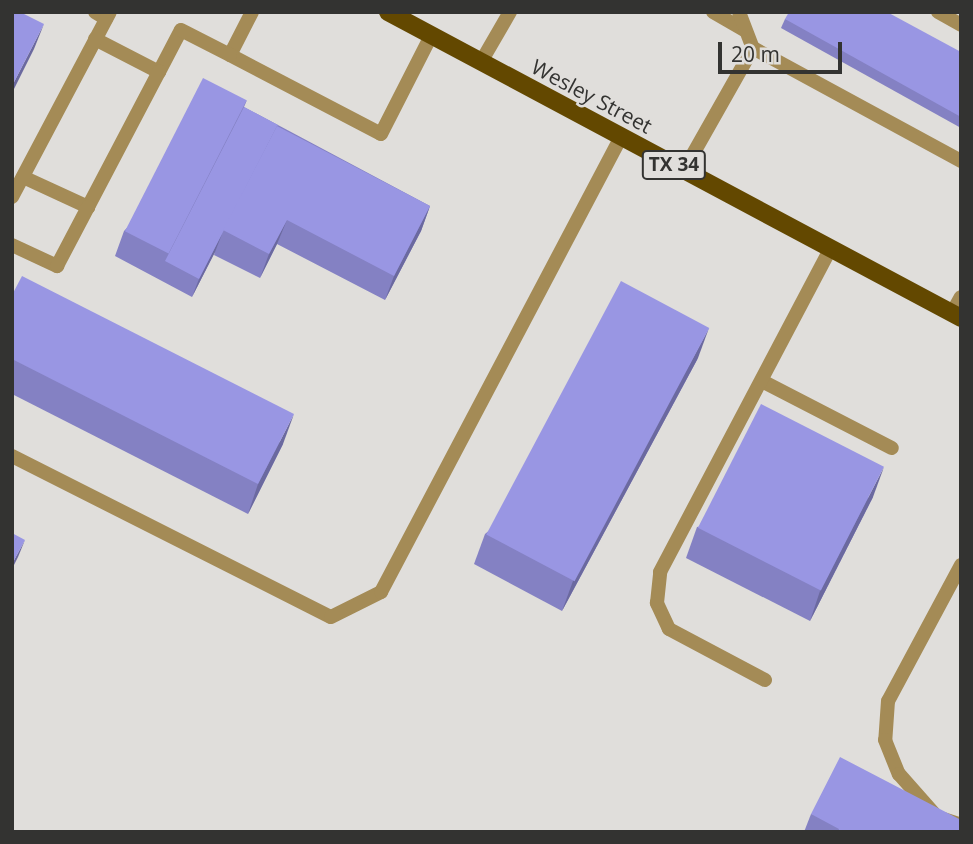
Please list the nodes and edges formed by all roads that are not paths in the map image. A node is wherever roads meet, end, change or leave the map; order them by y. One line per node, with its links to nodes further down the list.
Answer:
1 (252, 12): 13 (street)
2 (388, 12): 10 (main road, Wesley Street / TX 34)
3 (510, 12): 14 (street)
4 (712, 12): 9 (street)
5 (739, 12): 9 (street)
6 (937, 12): 8 (street)
7 (104, 14): 11 (street)
8 (961, 25)
9 (744, 30): 12 (street)
10 (431, 36): 13 (street); 14 (main road, Wesley Street / TX 34)
11 (95, 39): 15 (street); 19 (street)
12 (753, 48): 17 (street); 18 (street)
13 (230, 55): 15 (street)
14 (481, 62): 16 (main road, Wesley Street / TX 34)
15 (159, 72): 21 (street)
16 (621, 137): 18 (main road, Wesley Street / TX 34); 28 (street)
17 (961, 162)
18 (684, 170): 23 (main road, Wesley Street / TX 34)
19 (23, 177): 20 (street); 21 (street)
20 (12, 197)
21 (88, 208): 22 (street)
22 (12, 245)
23 (831, 249): 25 (main road, Wesley Street / TX 34); 26 (street)
24 (961, 297): 25 (street)
25 (956, 316)
26 (762, 380): 27 (street); 30 (street)
27 (892, 448)
28 (12, 456)
29 (961, 565): 31 (street)
30 (765, 680)
31 (961, 825)

